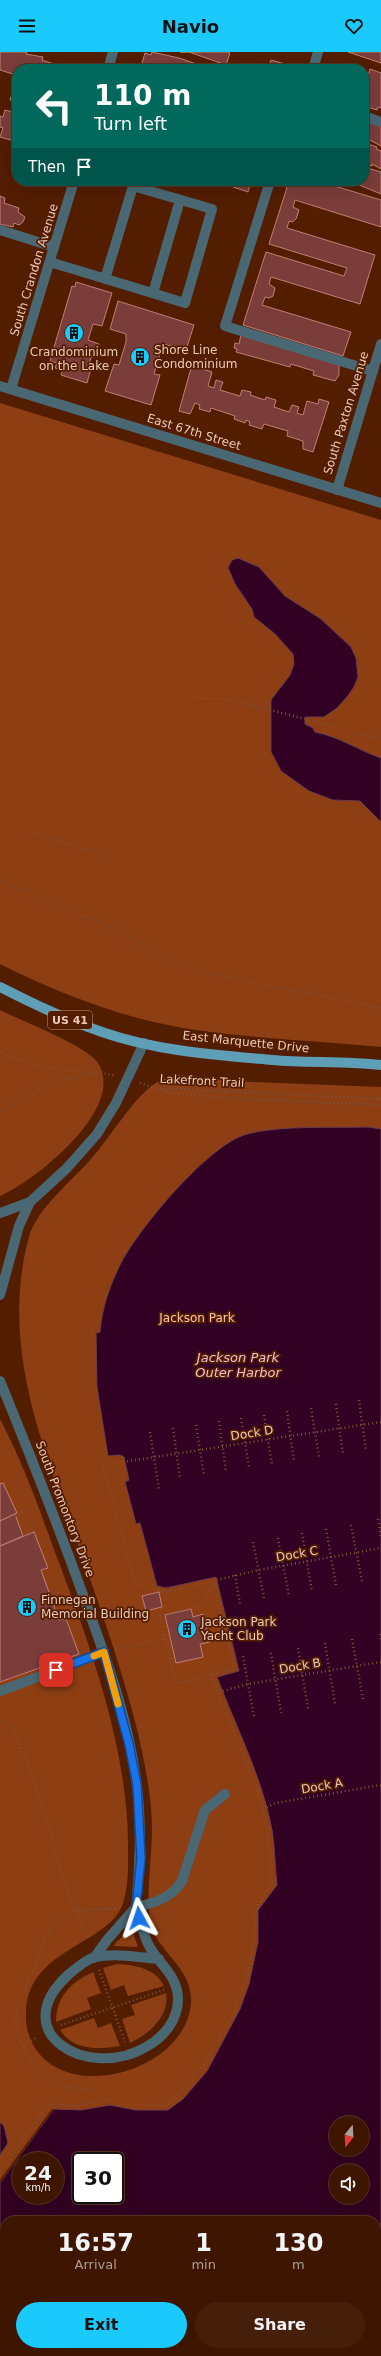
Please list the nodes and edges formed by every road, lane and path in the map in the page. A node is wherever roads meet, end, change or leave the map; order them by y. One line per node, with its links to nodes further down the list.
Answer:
1 (113, 52): 3 (street)
2 (318, 52): 4 (street)
3 (109, 64)
4 (314, 64)
5 (369, 118): 6 (street)
6 (381, 122)
7 (72, 186): 11 (street, South Crandon Avenue)
8 (268, 186): 16 (street)
9 (180, 200): 13 (street); 14 (street); 14 (street)
10 (0, 230): 11 (street)
11 (54, 247): 12 (street, South Crandon Avenue)
12 (50, 262): 13 (street); 18 (street, South Crandon Avenue)
13 (105, 279): 14 (street)
14 (153, 293)
15 (381, 344): 16 (street, South Paxton Avenue)
16 (373, 371): 19 (street, South Paxton Avenue)
17 (0, 386): 18 (street, East 67th Street)
18 (11, 389): 19 (street, East 67th Street)
19 (336, 490): 20 (street, East 67th Street)
20 (381, 504)
21 (195, 698): 22 (path)
22 (381, 739)
23 (32, 832): 24 (path)
24 (111, 859)
25 (0, 880): 27 (path)
26 (0, 987): 28 (main road, East Marquette Drive / US 41)
27 (381, 1008)
28 (144, 1043): 30 (main road, East Marquette Drive / US 41); 34 (street)
29 (0, 1051): 33 (path)
30 (381, 1065)
31 (381, 1098): 32 (path, Lakefront Trail)
32 (381, 1105)
33 (0, 1111)
34 (30, 1202): 35 (street); 36 (street)
35 (0, 1213)
36 (0, 1295)
37 (0, 1381): 104 (street, South Promontory Drive)
38 (359, 1400): 47 (path)
39 (336, 1404): 49 (path)
40 (311, 1408): 51 (path)
41 (287, 1411): 52 (path)
42 (264, 1415): 53 (path)
43 (241, 1418): 54 (path)
44 (219, 1421): 55 (path)
45 (381, 1422): 47 (path, Dock D)
46 (196, 1425): 56 (path)
47 (363, 1425): 49 (path, Dock D); 57 (path)
48 (173, 1428): 60 (path)
49 (340, 1428): 51 (path, Dock D); 61 (path)
50 (150, 1432): 62 (path)
51 (315, 1432): 52 (path, Dock D); 63 (path)
52 (291, 1436): 53 (path, Dock D); 64 (path)
53 (268, 1439): 54 (path, Dock D); 65 (path)
54 (245, 1443): 55 (path, Dock D); 66 (path)
55 (223, 1446): 56 (path, Dock D); 67 (path)
56 (200, 1450): 60 (path, Dock D); 68 (path)
57 (366, 1450)
58 (5, 1451): 59 (path)
59 (0, 1453)
60 (177, 1453): 62 (path, Dock D); 69 (path)
61 (343, 1454)
62 (154, 1457): 70 (path); 89 (path, Dock D)
63 (319, 1457)
64 (294, 1461)
65 (272, 1465)
66 (249, 1467)
67 (226, 1472)
68 (204, 1475)
69 (180, 1478)
70 (159, 1490)
71 (30, 1510): 72 (path)
72 (15, 1516)
73 (378, 1519): 79 (path)
74 (351, 1525): 83 (path)
75 (326, 1529): 84 (path)
76 (37, 1530): 78 (path)
77 (302, 1533): 85 (path)
78 (22, 1535)
79 (381, 1537)
80 (278, 1538): 86 (path)
81 (253, 1542): 87 (path)
82 (381, 1548): 83 (path, Dock C)
83 (357, 1553): 84 (path, Dock C); 90 (path)
84 (331, 1557): 85 (path, Dock C); 91 (path)
85 (307, 1561): 86 (path, Dock C); 93 (path)
86 (283, 1566): 87 (path, Dock C); 95 (path)
87 (258, 1570): 88 (path, Dock C); 96 (path)
88 (235, 1576): 89 (path, Dock C); 97 (path)
89 (215, 1581): 99 (path); 110 (path)
90 (362, 1581)
91 (336, 1585)
92 (60, 1592): 94 (path)
93 (312, 1592)
94 (50, 1595)
95 (289, 1596)
96 (264, 1598)
97 (240, 1604)
98 (380, 1634): 101 (path)
99 (166, 1638): 104 (path); 110 (path)
100 (352, 1639): 108 (path)
101 (381, 1639)
102 (325, 1644): 109 (path)
103 (298, 1648): 111 (path)
104 (104, 1652): 114 (street); 125 (street, South Promontory Drive)
105 (271, 1653): 112 (path)
106 (243, 1656): 113 (path)
107 (381, 1662): 108 (path, Dock B)
108 (357, 1666): 109 (path, Dock B); 116 (path)
109 (330, 1670): 111 (path, Dock B); 117 (path)
110 (211, 1675): 115 (path)
111 (302, 1675): 112 (path, Dock B); 118 (path)
112 (276, 1680): 113 (path, Dock B); 119 (path)
113 (248, 1684): 115 (path, Dock B); 120 (path)
114 (0, 1691)
115 (220, 1691): 124 (path)
116 (363, 1699)
117 (335, 1704)
118 (308, 1709)
119 (281, 1713)
120 (254, 1717)
121 (0, 1721): 126 (path)
122 (381, 1785): 124 (path, Dock A)
123 (225, 1794): 125 (street)
124 (265, 1809): 134 (path)
125 (136, 1907): 127 (street, South Promontory Drive); 128 (street, South Promontory Drive)
126 (88, 1937)
127 (94, 1958): 128 (street, South Promontory Drive); 128 (street, South Promontory Drive)
128 (158, 1959)
129 (99, 1969): 131 (path)
130 (165, 1989): 131 (path)
131 (113, 2008): 132 (path); 133 (path)
132 (58, 2026)
133 (126, 2044)
134 (0, 2172)

